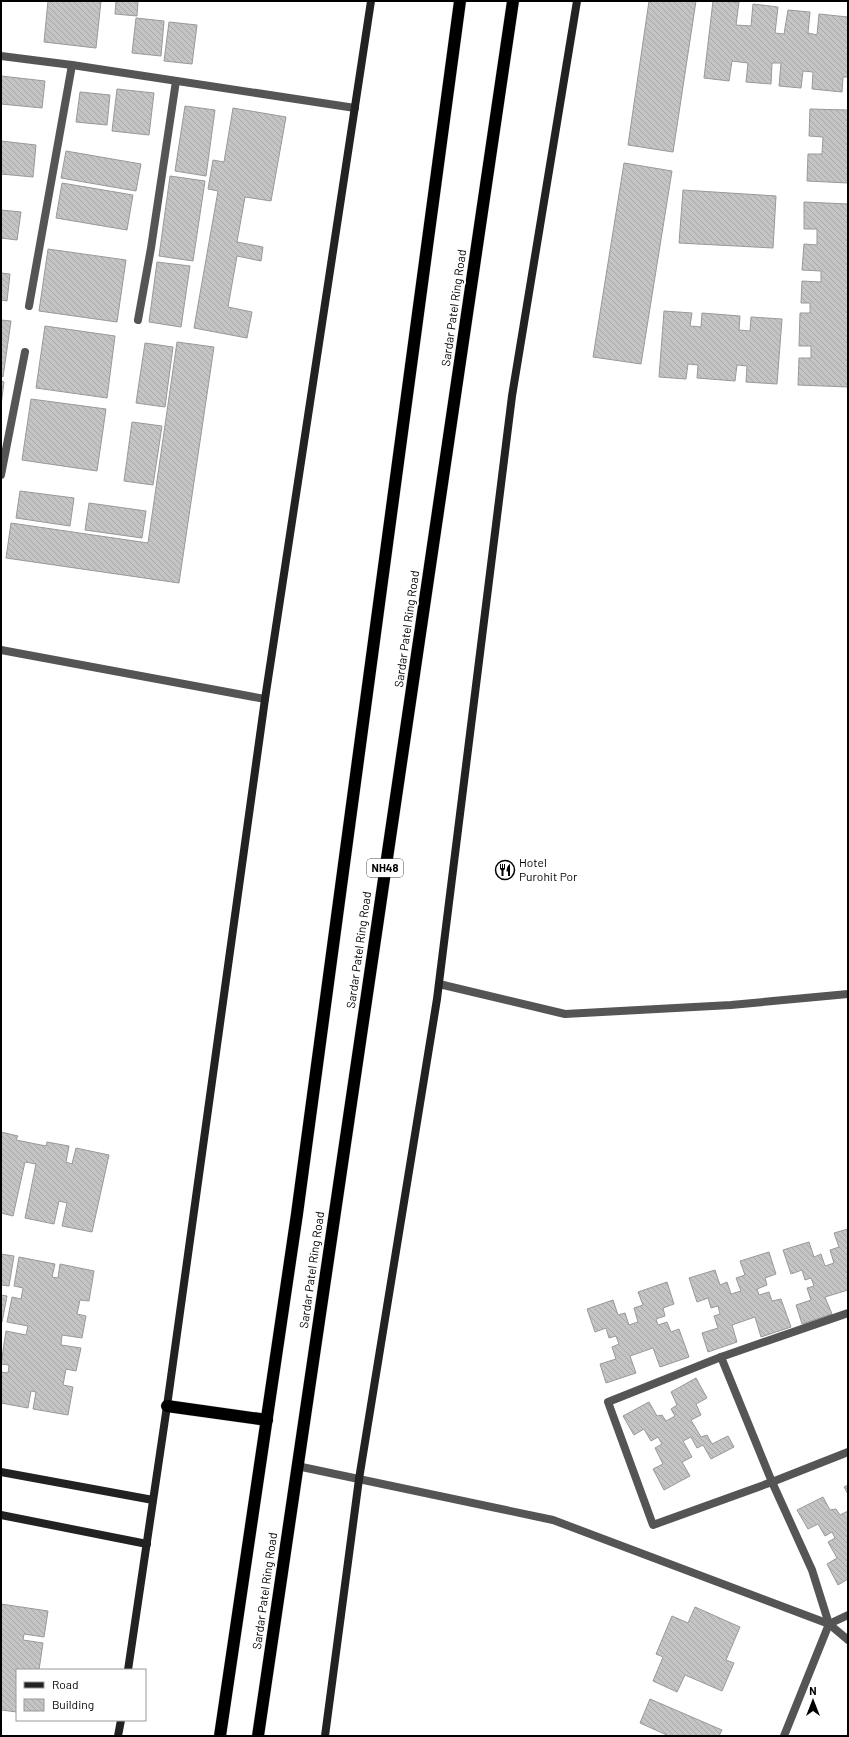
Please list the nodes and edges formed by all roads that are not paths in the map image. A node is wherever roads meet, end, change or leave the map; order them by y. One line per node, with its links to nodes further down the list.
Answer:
1 (371, 1): 8 (street)
2 (460, 1): 20 (highway, Sardar Patel Ring Road)
3 (513, 1): 22 (highway, Sardar Patel Ring Road / NH48)
4 (577, 1): 15 (street)
5 (1, 56): 6 (street)
6 (72, 65): 7 (street); 9 (street)
7 (176, 81): 8 (street); 10 (street)
8 (355, 108): 14 (street)
9 (30, 306)
10 (138, 320)
11 (25, 352): 12 (street)
12 (1, 475)
13 (1, 650): 14 (street)
14 (266, 699): 19 (street)
15 (439, 984): 16 (street); 24 (street)
16 (848, 994)
17 (848, 1313): 18 (street)
18 (721, 1357): 25 (street); 25 (street)
19 (167, 1406): 20 (highway); 26 (street)
20 (267, 1420): 35 (highway, Sardar Patel Ring Road)
21 (848, 1452): 25 (street)
22 (298, 1466): 24 (street); 36 (highway, Sardar Patel Ring Road / NH48)
23 (1, 1472): 26 (street)
24 (359, 1480): 30 (street); 37 (street)
25 (772, 1482): 30 (street)
26 (153, 1500): 28 (street)
27 (1, 1515): 28 (street)
28 (147, 1544): 32 (street)
29 (848, 1615): 30 (street)
30 (829, 1624): 31 (street); 38 (street)
31 (848, 1640)
32 (128, 1669)
33 (120, 1721): 34 (street)
34 (118, 1736)
35 (220, 1736)
36 (258, 1736)
37 (325, 1736)
38 (784, 1736)

